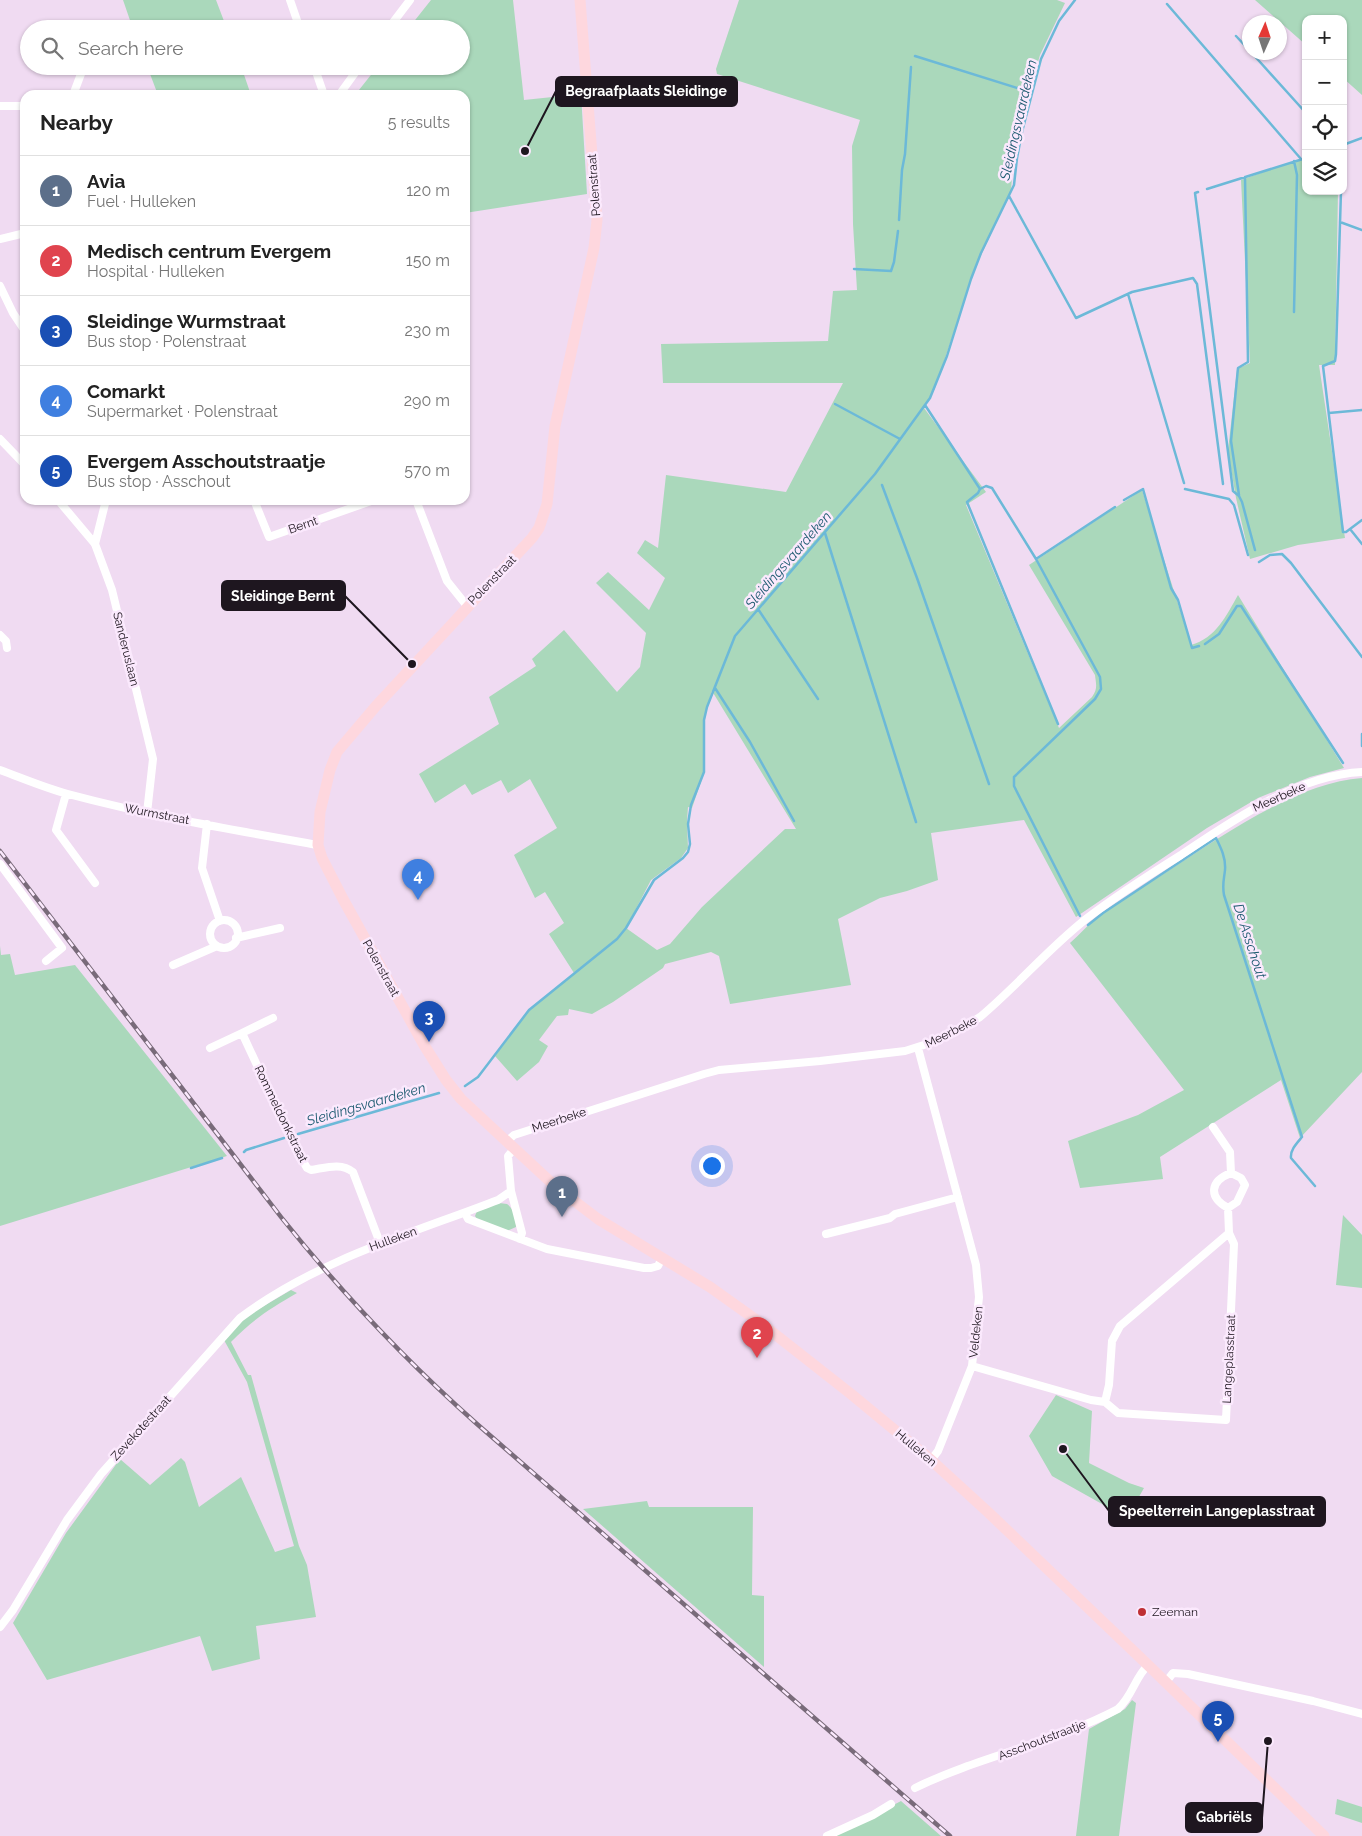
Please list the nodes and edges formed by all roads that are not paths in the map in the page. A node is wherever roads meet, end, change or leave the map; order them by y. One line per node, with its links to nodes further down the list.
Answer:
1 (290, 0): 4 (street)
2 (410, 0): 5 (street)
3 (580, 0): 26 (main road, Polenstraat)
4 (297, 20)
5 (395, 20)
6 (80, 75): 9 (street)
7 (317, 75): 10 (street)
8 (353, 75): 11 (street)
9 (74, 90)
10 (322, 90)
11 (343, 90)
12 (0, 106): 13 (street)
13 (20, 106)
14 (20, 234): 15 (street)
15 (0, 238)
16 (0, 286): 17 (street)
17 (20, 324)
18 (0, 439): 19 (street)
19 (20, 460)
20 (62, 505): 25 (street, Sanderuslaan)
21 (105, 505): 25 (street)
22 (256, 505): 23 (street, Bernt)
23 (360, 505)
24 (418, 505): 26 (street)
25 (95, 544): 32 (street, Sanderuslaan)
26 (467, 606): 34 (main road, Polenstraat)
27 (0, 635): 28 (street)
28 (7, 648)
29 (0, 770): 31 (street, Wurmstraat)
30 (1362, 772): 46 (street, Meerbeke)
31 (66, 794): 32 (street, Wurmstraat); 36 (street)
32 (147, 813): 33 (street, Wurmstraat)
33 (207, 824): 34 (street, Wurmstraat); 37 (street)
34 (318, 845): 47 (main road, Polenstraat)
35 (0, 864): 41 (street)
36 (94, 883)
37 (220, 921): 39 (street); 40 (street)
38 (280, 928): 39 (street)
39 (236, 938): 40 (street)
40 (217, 946): 42 (street)
41 (46, 961)
42 (173, 965)
43 (273, 1018): 44 (street)
44 (242, 1033): 45 (street); 58 (street, Rommeldonkstraat)
45 (210, 1048)
46 (918, 1048): 49 (street, Meerbeke); 52 (street, Veldeken)
47 (453, 1088): 49 (main road, Hulleken)
48 (1213, 1127): 50 (street)
49 (510, 1146): 51 (street); 59 (main road, Hulleken)
50 (1231, 1173): 53 (street); 53 (street)
51 (511, 1191): 54 (street, Hulleken); 57 (street)
52 (958, 1197): 55 (street); 61 (street, Veldeken)
53 (1228, 1208): 56 (street, Langeplasstraat)
54 (464, 1213): 57 (street); 58 (street, Hulleken)
55 (826, 1234)
56 (1229, 1234): 62 (street); 62 (street, Langeplasstraat)
57 (520, 1240): 59 (street)
58 (380, 1243): 60 (street, Hulleken)
59 (662, 1258): 63 (main road, Hulleken)
60 (323, 1269): 64 (street, Zevekotestraat)
61 (972, 1366): 62 (street, Langeplasstraat); 63 (street, Veldeken)
62 (1105, 1402)
63 (931, 1460): 65 (main road, Hulleken)
64 (0, 1627)
65 (1148, 1664): 66 (main road, Hulleken); 68 (street, Asschoutstraatje)
66 (1166, 1682): 67 (street); 70 (main road, Hulleken)
67 (1362, 1714)
68 (915, 1788)
69 (891, 1804): 71 (street)
70 (1322, 1834)
71 (828, 1836)

